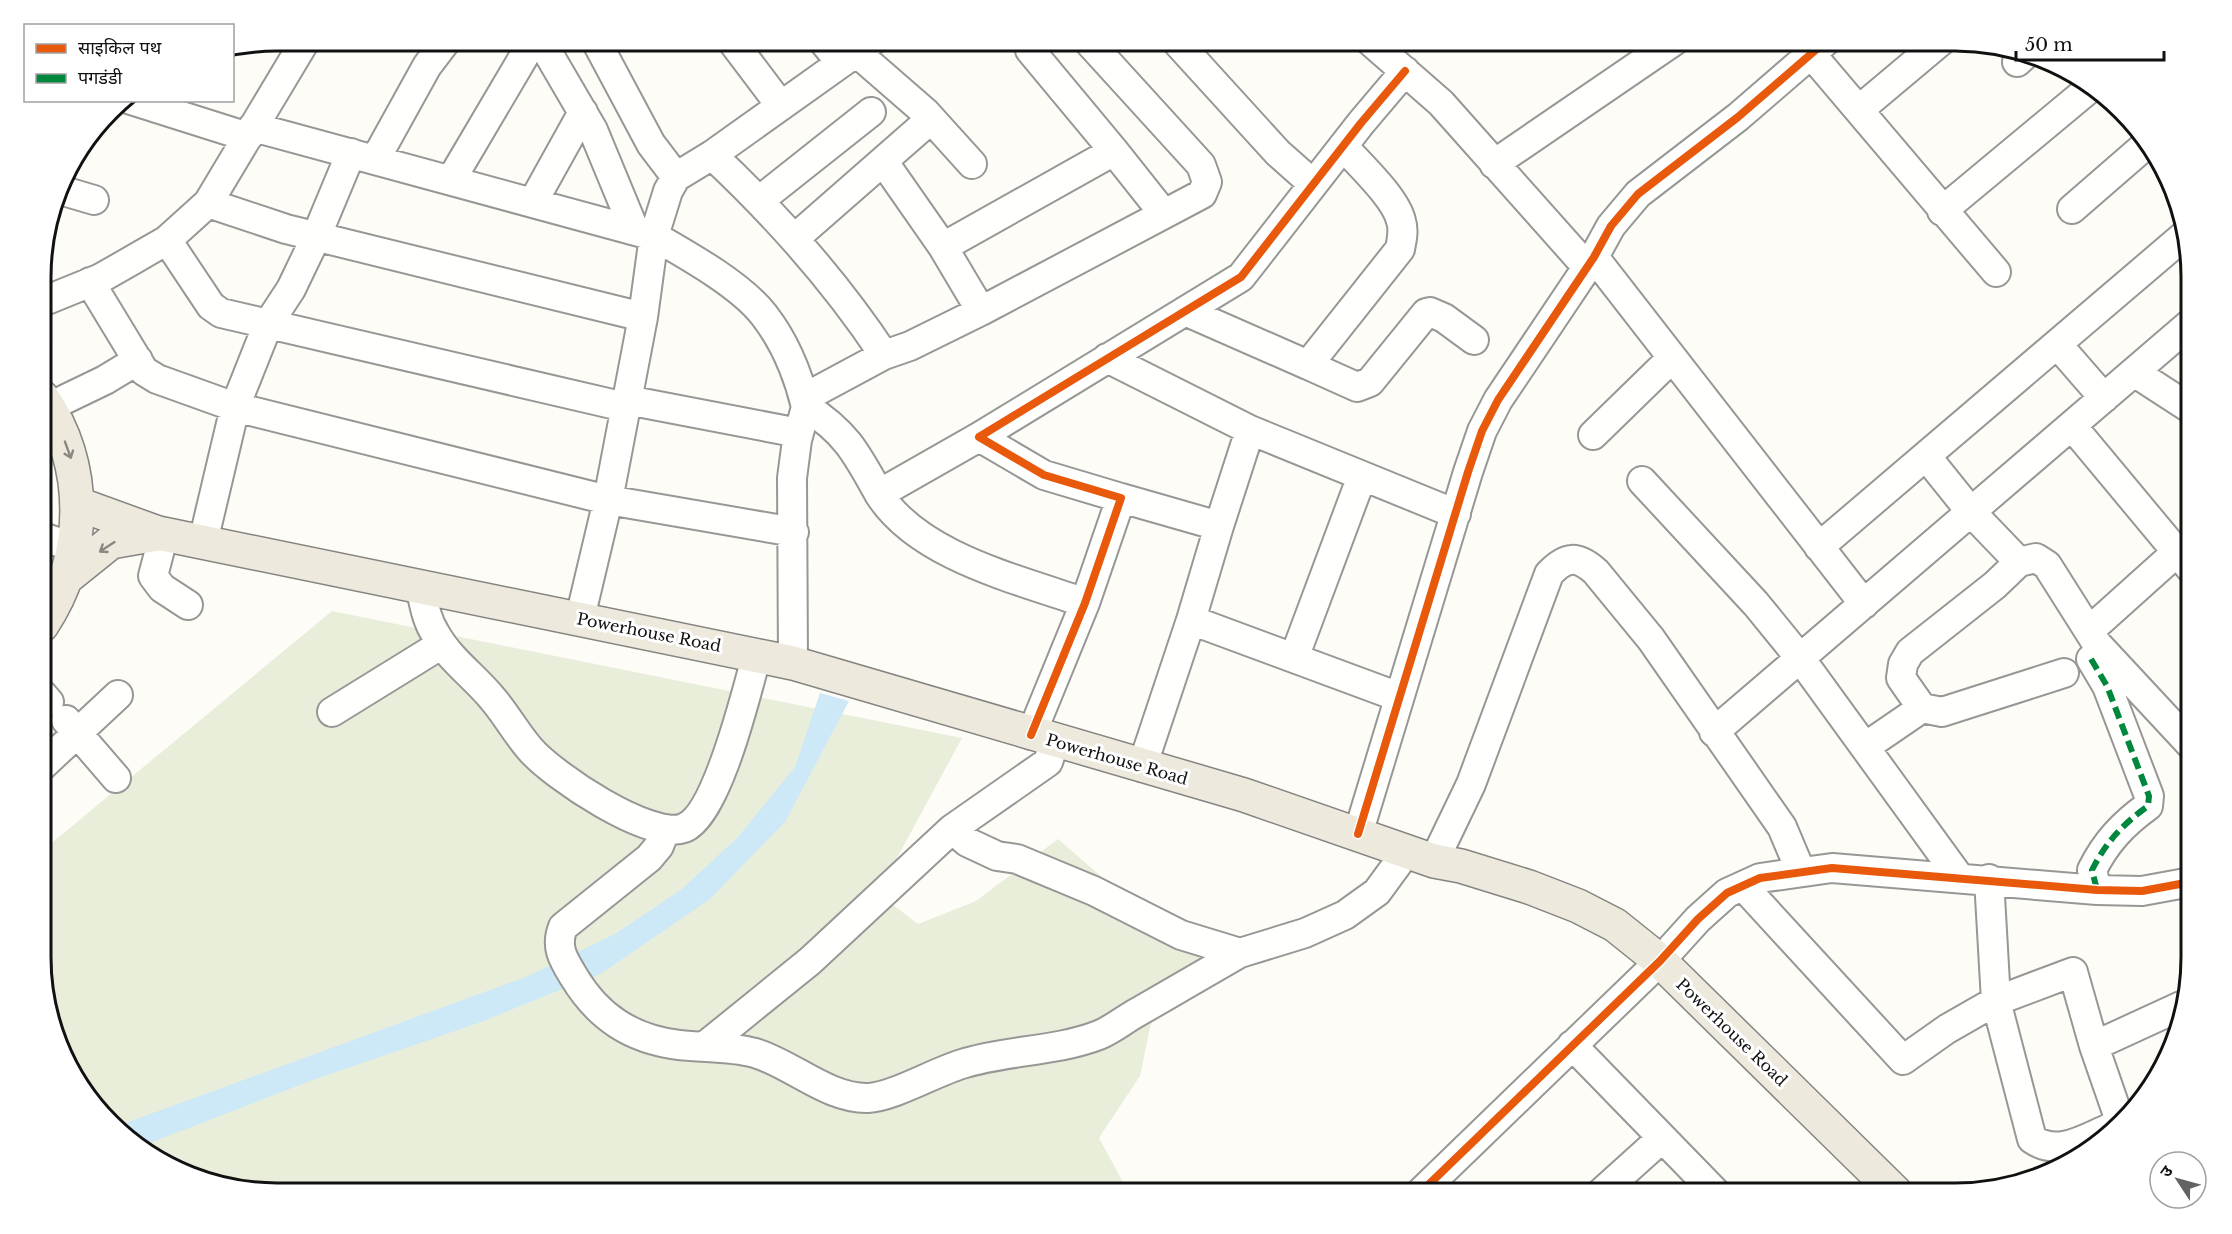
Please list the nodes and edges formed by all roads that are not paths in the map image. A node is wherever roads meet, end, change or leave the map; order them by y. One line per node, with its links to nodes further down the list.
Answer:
1 (299, 51): 24 (street)
2 (438, 51): 29 (street)
3 (527, 51): 33 (street)
4 (547, 51): 21 (street)
5 (602, 51): 34 (street)
6 (740, 51): 19 (street)
7 (1034, 51): 27 (street)
8 (1098, 51): 43 (street)
9 (1186, 51): 35 (street)
10 (1382, 51): 16 (street)
11 (1658, 51): 31 (street)
12 (1807, 51): 50 (street)
13 (1817, 51): 20 (street)
14 (1928, 51): 20 (street)
15 (856, 52): 19 (street); 23 (street)
16 (1405, 71): 25 (street); 31 (street)
17 (2085, 92): 42 (street)
18 (138, 102): 24 (street)
19 (781, 106): 28 (street)
20 (1860, 109): 42 (street)
21 (583, 112): 39 (street); 44 (street)
22 (871, 112): 38 (street)
23 (931, 119): 30 (street); 32 (street)
24 (250, 132): 29 (street); 40 (street)
25 (1343, 146): 35 (street); 65 (street)
26 (2141, 149): 41 (street)
27 (1114, 151): 43 (street); 49 (street)
28 (712, 155): 34 (street); 38 (street)
29 (363, 156): 33 (street); 45 (street)
30 (883, 161): 47 (street); 49 (street)
31 (1494, 164): 50 (street)
32 (972, 165)
33 (451, 180): 39 (street)
34 (672, 184): 44 (street)
35 (1312, 184): 55 (street)
36 (68, 192): 37 (street)
37 (94, 200)
38 (760, 200): 47 (street)
39 (533, 201): 44 (street)
40 (208, 203): 45 (street); 46 (street)
41 (2072, 209)
42 (1942, 211): 51 (street)
43 (1164, 214): 54 (street)
44 (649, 230): 56 (street); 72 (street)
45 (316, 237): 56 (street); 57 (street)
46 (167, 240): 52 (street); 57 (street)
47 (794, 240): 61 (street)
48 (2178, 241): 60 (street)
49 (943, 247): 54 (street)
50 (1591, 262): 63 (street); 86 (street)
51 (1996, 272)
52 (90, 282): 53 (street); 64 (street)
53 (51, 298)
54 (981, 311): 61 (street)
55 (1185, 311): 62 (street); 65 (street)
56 (643, 316): 69 (street)
57 (268, 324): 69 (street); 71 (street)
58 (2181, 332): 66 (street)
59 (1474, 340): 65 (street)
60 (2057, 344): 67 (street); 78 (street)
61 (884, 355): 72 (street)
62 (1107, 358): 75 (street); 77 (street)
63 (1672, 358): 76 (street); 93 (street)
64 (138, 360): 68 (street); 71 (street)
65 (1308, 364)
66 (2134, 372): 67 (street); 70 (street)
67 (2104, 398): 74 (street)
68 (51, 400)
69 (626, 403): 72 (street); 83 (street)
70 (2181, 403)
71 (235, 407): 83 (street); 91 (street)
72 (803, 412): 81 (street); 88 (street)
73 (51, 413): 84 (main road, one-way to 84)
74 (2072, 426): 85 (street); 94 (street)
75 (1251, 430): 79 (street); 87 (street)
76 (1593, 435)
77 (979, 437): 81 (street); 82 (street)
78 (1926, 456): 85 (street); 93 (street)
79 (1362, 476): 86 (street); 108 (street)
80 (1642, 481): 109 (street)
81 (879, 494): 99 (street)
82 (1121, 498): 87 (street); 99 (street)
83 (608, 500): 88 (street); 103 (street)
84 (78, 504): 89 (main road); 92 (main road)
85 (1971, 512): 95 (street); 100 (street)
86 (1456, 514): 114 (street)
87 (1220, 526): 104 (street)
88 (794, 532): 111 (street)
89 (161, 534): 91 (main road, Powerhouse Road); 97 (main road, one-way to 97); 101 (street)
90 (51, 540): 92 (street)
91 (203, 542): 98 (main road, Powerhouse Road)
92 (74, 547): 97 (main road)
93 (1820, 547): 100 (street)
94 (2181, 556)
95 (2019, 562): 105 (street); 115 (street)
96 (2181, 562): 105 (street)
97 (65, 579): 102 (main road)
98 (420, 586): 103 (main road, Powerhouse Road); 106 (street)
99 (1085, 603): 121 (street)
100 (1864, 604): 109 (street)
101 (188, 605)
102 (51, 613)
103 (580, 618): 107 (main road, Powerhouse Road)
104 (1191, 620): 108 (street); 123 (street)
105 (2089, 631): 119 (street)
106 (442, 644): 117 (street); 125 (street)
107 (757, 654): 111 (main road, Powerhouse Road); 125 (street)
108 (1294, 658): 114 (street)
109 (1800, 658): 118 (street); 122 (street)
110 (2091, 659): 134 (street)
111 (799, 666): 121 (main road, Powerhouse Road)
112 (2064, 673): 115 (street)
113 (118, 695): 116 (street)
114 (1399, 697): 127 (street)
115 (1922, 708): 122 (street)
116 (59, 712): 120 (street); 124 (street)
117 (332, 712)
118 (1714, 732): 128 (street); 129 (street)
119 (2181, 734)
120 (51, 737)
121 (1043, 738): 123 (main road, Powerhouse Road); 126 (street)
122 (1864, 747): 130 (street)
123 (1142, 767): 127 (main road, Powerhouse Road)
124 (116, 778)
125 (666, 829): 139 (street)
126 (952, 829): 135 (street); 139 (street)
127 (1358, 834): 128 (main road, Powerhouse Road)
128 (1420, 856): 135 (street); 136 (main road, Powerhouse Road)
129 (1801, 872): 130 (street); 133 (street)
130 (1959, 877): 131 (street)
131 (1989, 879): 134 (street); 137 (street)
132 (2181, 884): 134 (street)
133 (1743, 886): 136 (street); 137 (street)
134 (2097, 890)
135 (1240, 954): 139 (street)
136 (1660, 961): 140 (street); 148 (main road, Powerhouse Road)
137 (1996, 1000): 141 (street); 143 (street)
138 (2175, 1009): 141 (street)
139 (705, 1046)
140 (1572, 1046): 144 (street); 145 (street)
141 (2094, 1047): 142 (street)
142 (2118, 1114)
143 (2094, 1134)
144 (1662, 1138): 146 (street); 147 (street)
145 (1430, 1183)
146 (1612, 1183)
147 (1706, 1183)
148 (1886, 1183)

